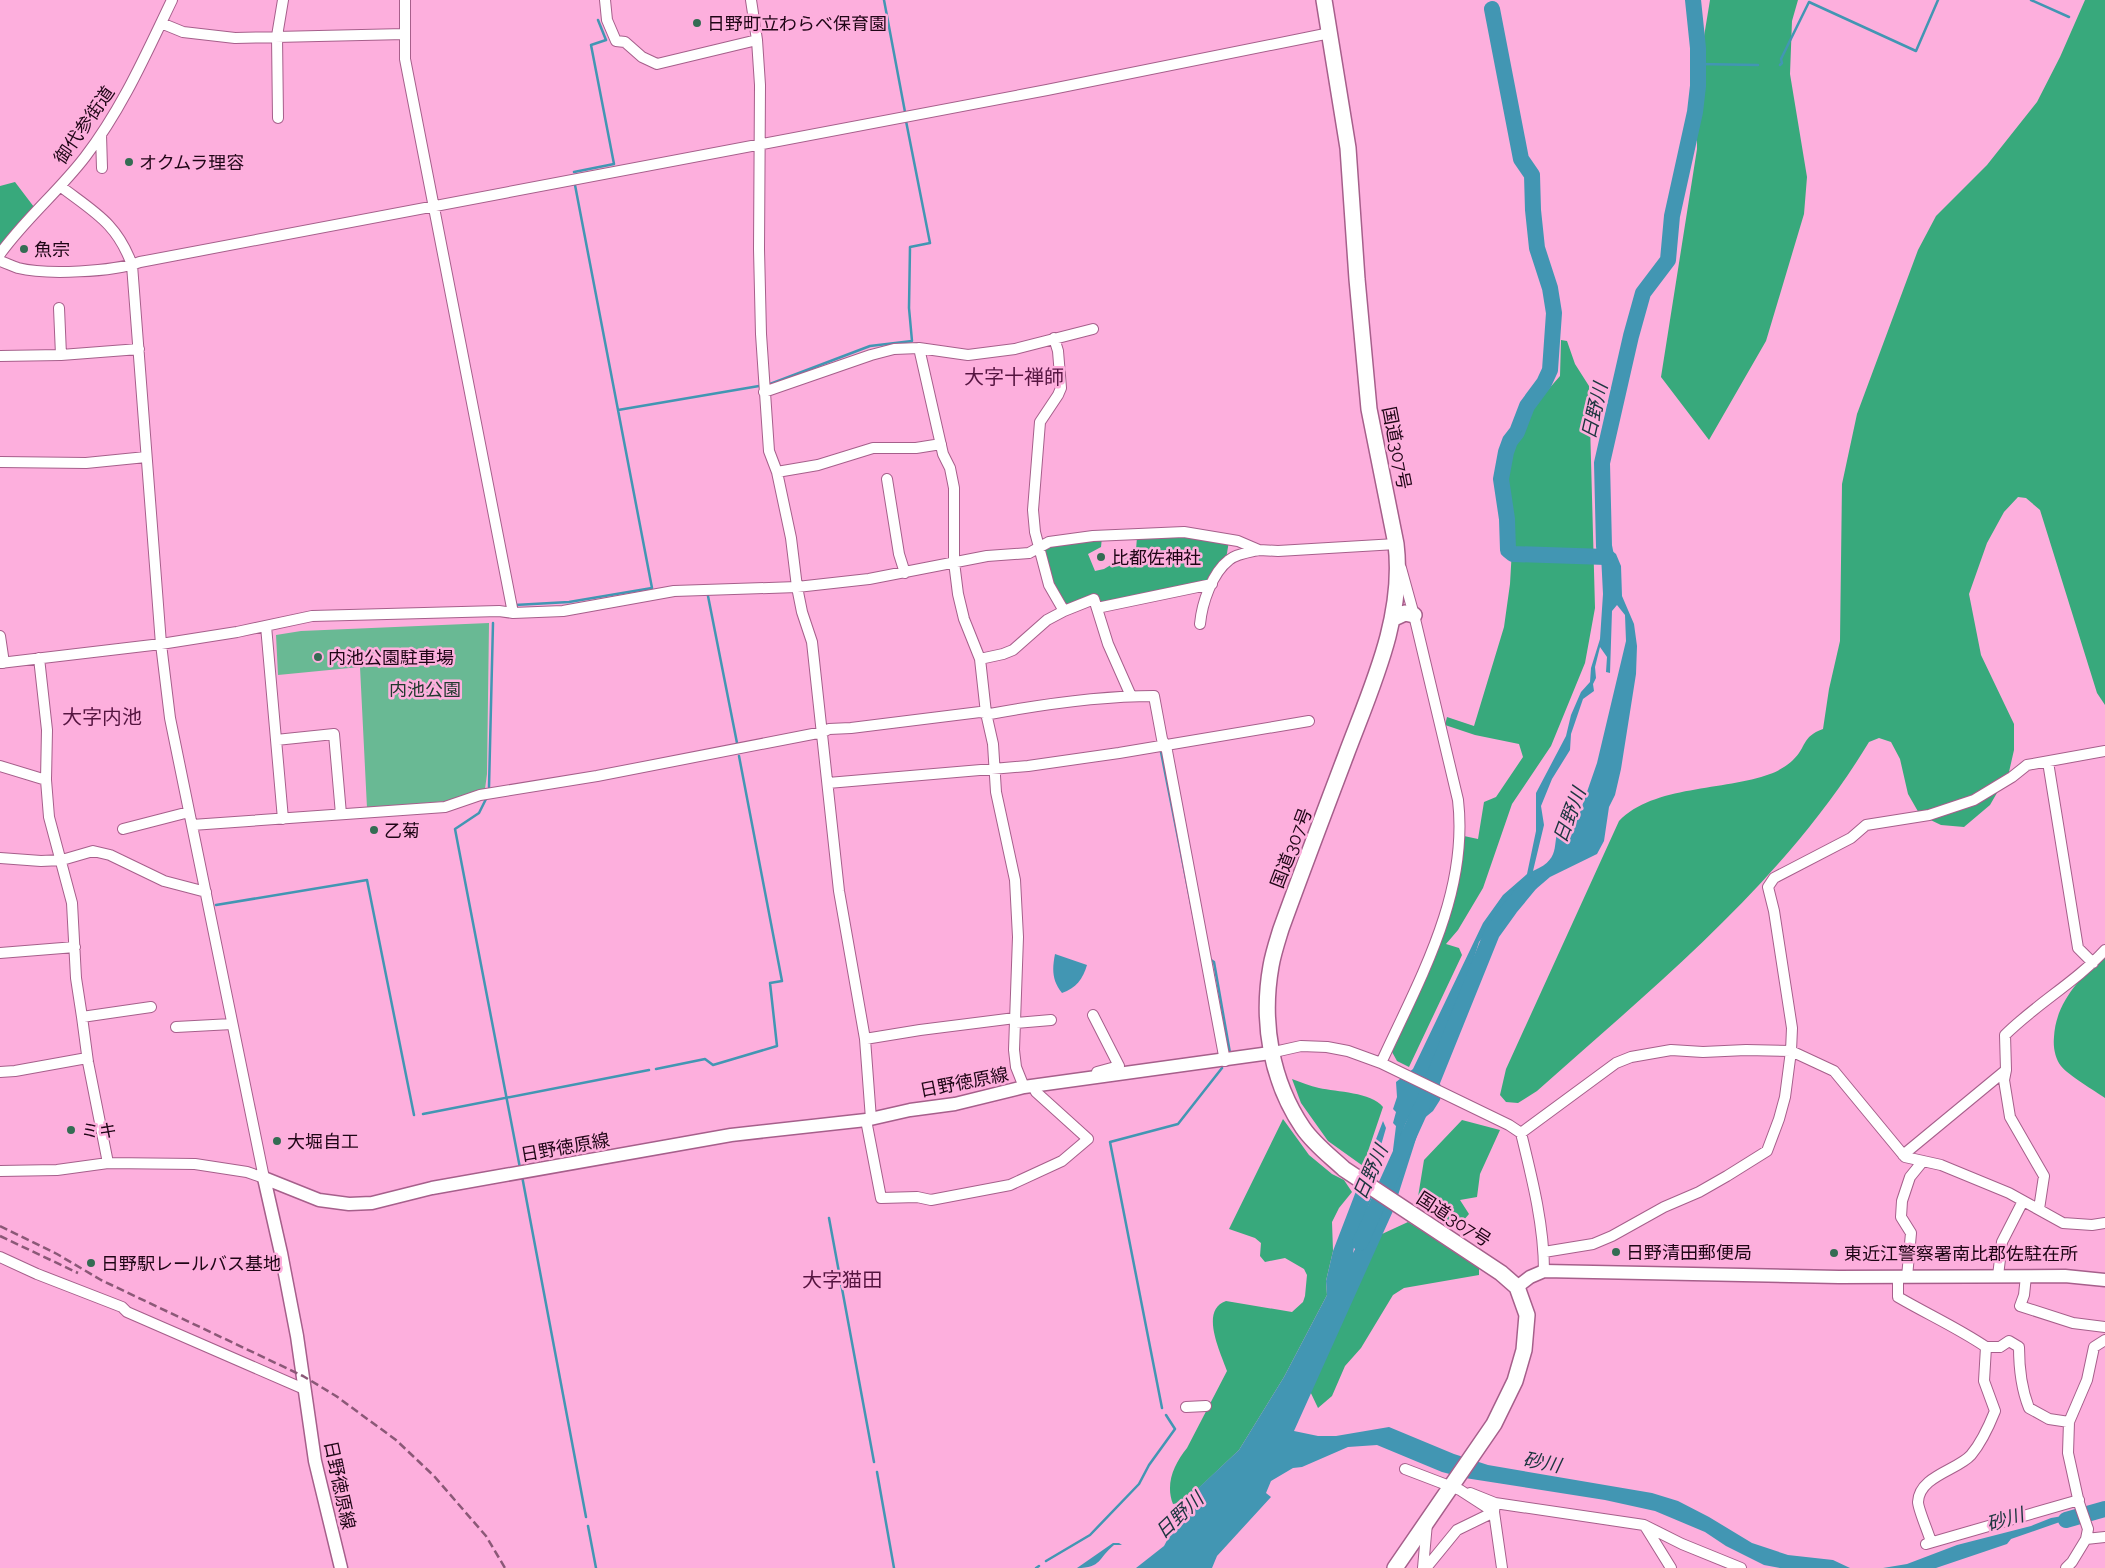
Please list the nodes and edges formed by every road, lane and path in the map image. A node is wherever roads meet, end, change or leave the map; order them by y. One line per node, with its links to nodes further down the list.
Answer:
1 (172, 0): 7 (street, 御代参街道)
2 (283, 0): 10 (street)
3 (405, 0): 9 (street)
4 (605, 0): 11 (street)
5 (751, 0): 11 (street)
6 (1324, 0): 8 (highway, 国道307号)
7 (161, 23): 10 (street); 13 (street, 御代参街道)
8 (1330, 33): 14 (street); 34 (highway, 国道307号)
9 (405, 34): 10 (street); 17 (street)
10 (277, 36): 12 (street)
11 (757, 40): 14 (street)
12 (278, 118)
13 (101, 135): 15 (street); 16 (street, 御代参街道)
14 (760, 144): 17 (street); 28 (street)
15 (102, 168)
16 (60, 186): 18 (street, 御代参街道); 20 (street)
17 (433, 206): 20 (street); 44 (street)
18 (0, 254)
19 (0, 261): 20 (street)
20 (132, 265): 25 (street)
21 (59, 308): 26 (street)
22 (1093, 328): 23 (street)
23 (1054, 338): 24 (street); 35 (street)
24 (918, 348): 28 (street); 29 (street)
25 (139, 349): 26 (street); 30 (street)
26 (61, 355): 27 (street)
27 (0, 356)
28 (764, 392): 32 (street)
29 (941, 444): 32 (street); 38 (street)
30 (146, 457): 31 (street); 50 (street)
31 (0, 462)
32 (777, 472): 41 (street)
33 (887, 479): 39 (street)
34 (1396, 544): 36 (street); 37 (highway, 国道307号)
35 (1039, 548): 36 (street); 38 (street); 43 (street)
36 (1259, 550): 40 (street)
37 (1398, 559): 45 (street); 46 (highway, 国道307号)
38 (954, 562): 39 (street); 52 (street)
39 (905, 573): 41 (street)
40 (1212, 584): 42 (street); 47 (street)
41 (796, 587): 44 (street); 57 (street)
42 (1097, 608): 43 (street); 54 (street)
43 (1064, 610): 52 (street)
44 (513, 614): 48 (street)
45 (1414, 615): 46 (highway); 90 (street)
46 (1392, 619): 87 (highway, 国道307号)
47 (1200, 624)
48 (266, 626): 50 (street); 58 (street)
49 (0, 636): 53 (street)
50 (161, 644): 51 (street); 66 (street)
51 (39, 658): 53 (street); 64 (street)
52 (980, 659): 55 (street)
53 (2, 663)
54 (1131, 696): 55 (street); 59 (street)
55 (986, 713): 57 (street); 63 (street)
56 (1309, 721): 59 (street)
57 (823, 732): 65 (street); 67 (street)
58 (276, 740): 67 (street); 68 (street)
59 (1164, 745): 63 (street); 89 (street)
60 (2105, 751): 61 (street)
61 (2048, 762): 77 (street); 86 (street)
62 (0, 766): 64 (street)
63 (995, 768): 65 (street); 82 (street)
64 (46, 780): 72 (street)
65 (828, 783): 85 (street)
66 (190, 812): 69 (street); 70 (street)
67 (340, 814): 68 (street)
68 (282, 819): 69 (street)
69 (192, 825): 73 (street)
70 (123, 829)
71 (0, 858): 72 (street)
72 (62, 860): 73 (street); 74 (street)
73 (206, 892): 83 (street)
74 (75, 947): 76 (street); 80 (street)
75 (2105, 950): 77 (street)
76 (0, 953)
77 (2093, 963): 91 (street)
78 (151, 1007): 80 (street)
79 (1093, 1015): 93 (street)
80 (82, 1017): 88 (street)
81 (1051, 1020): 82 (street)
82 (1015, 1021): 85 (street); 94 (street)
83 (232, 1024): 84 (street); 101 (street)
84 (176, 1026)
85 (865, 1039): 95 (street)
86 (1791, 1052): 96 (street); 97 (street); 105 (street)
87 (1270, 1054): 89 (main road, 日野徳原線); 90 (street); 112 (highway, 国道307号)
88 (88, 1058): 92 (street); 99 (street)
89 (1225, 1061): 93 (main road, 日野徳原線)
90 (1381, 1062): 96 (street)
91 (2006, 1070): 97 (street); 103 (street)
92 (0, 1072)
93 (1095, 1077): 94 (main road, 日野徳原線)
94 (1029, 1087): 95 (main road, 日野徳原線); 95 (street)
95 (868, 1119): 101 (main road, 日野徳原線)
96 (1521, 1133): 105 (street)
97 (1904, 1155): 98 (street)
98 (1923, 1161): 102 (street); 110 (street)
99 (108, 1163): 100 (street); 101 (street)
100 (0, 1171)
101 (264, 1178): 116 (main road, 日野徳原線)
102 (2023, 1201): 103 (street); 108 (street)
103 (2039, 1209): 104 (street)
104 (2105, 1223)
105 (1544, 1252): 107 (street)
106 (0, 1257): 116 (street)
107 (1544, 1271): 110 (main road); 112 (main road)
108 (1998, 1276): 109 (main road); 110 (main road)
109 (2026, 1276): 111 (main road); 113 (street)
110 (1903, 1277): 115 (street)
111 (2105, 1280)
112 (1517, 1287): 121 (highway, 国道307号)
113 (2105, 1327)
114 (2105, 1340): 119 (street)
115 (1986, 1347): 119 (street); 122 (street)
116 (304, 1389): 128 (main road, 日野徳原線)
117 (1206, 1406): 118 (street)
118 (1186, 1407)
119 (2069, 1422): 122 (street)
120 (1405, 1469): 121 (street)
121 (1456, 1485): 123 (street); 124 (highway, 国道307号)
122 (2079, 1501): 126 (street)
123 (1494, 1507): 125 (street); 130 (street); 131 (street)
124 (1427, 1522): 129 (highway, 国道307号); 130 (street)
125 (1644, 1525): 132 (street); 133 (street)
126 (2087, 1534): 127 (street); 134 (street)
127 (2105, 1537)
128 (341, 1568)
129 (1395, 1568)
130 (1424, 1568)
131 (1502, 1568)
132 (1671, 1568)
133 (1741, 1568)
134 (2066, 1568)

